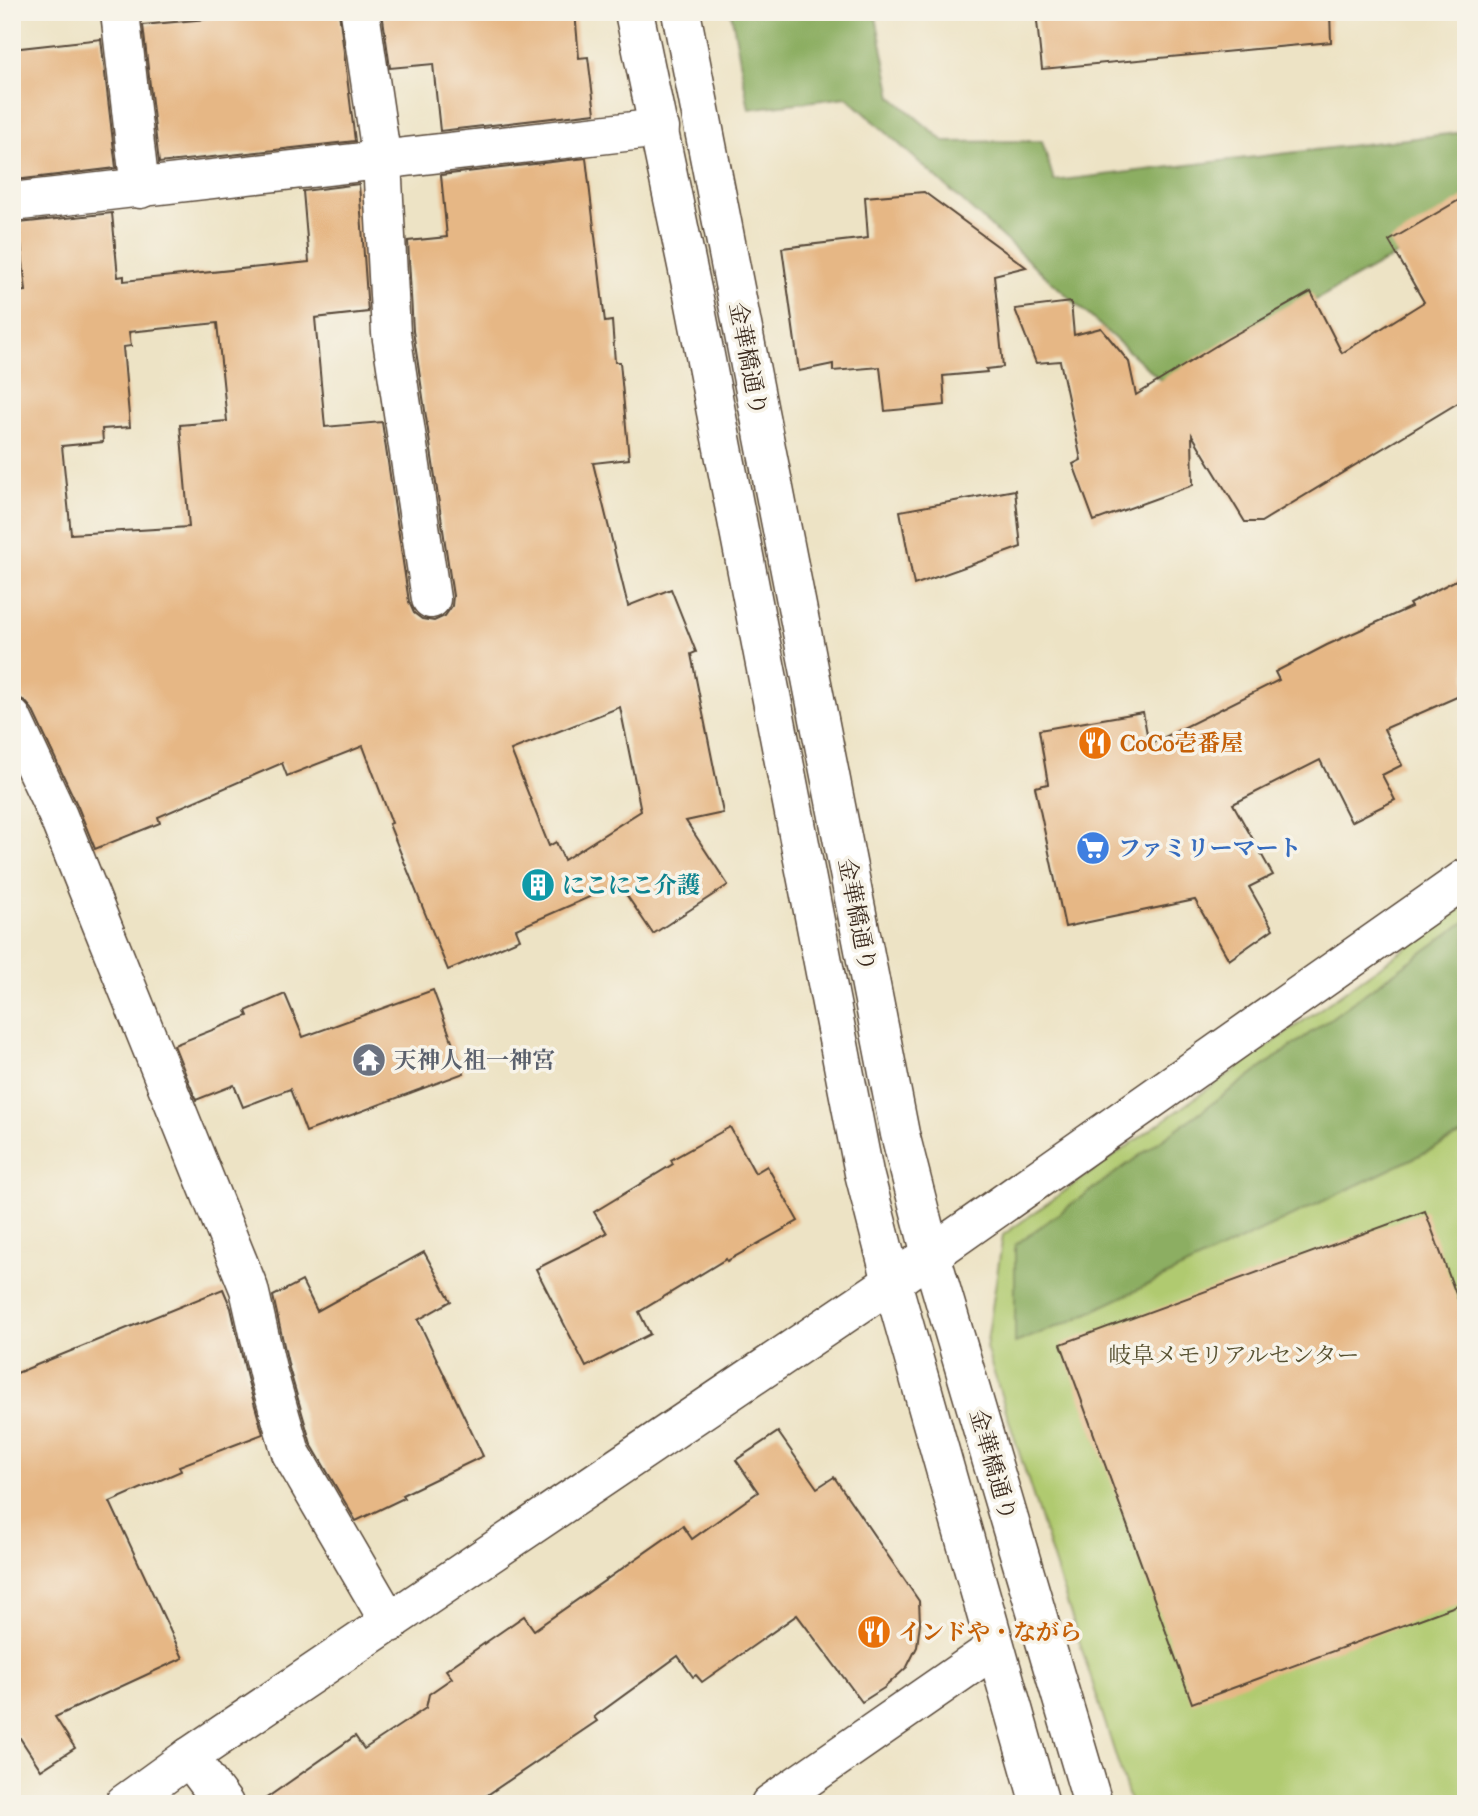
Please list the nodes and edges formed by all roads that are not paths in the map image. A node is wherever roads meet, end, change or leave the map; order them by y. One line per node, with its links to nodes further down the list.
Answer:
1 (120, 12): 7 (street)
2 (360, 12): 6 (street)
3 (634, 12): 5 (street, 金華橋通り)
4 (681, 12): 12 (street, 金華橋通り)
5 (660, 128): 6 (street); 13 (street, 金華橋通り)
6 (382, 161): 7 (street); 9 (street)
7 (140, 190): 8 (street)
8 (12, 202)
9 (431, 599)
10 (12, 718): 14 (street)
11 (1466, 878): 12 (street)
12 (931, 1255): 13 (street); 21 (street, 金華橋通り)
13 (892, 1282): 14 (street); 15 (street, 金華橋通り)
14 (390, 1623): 16 (street)
15 (995, 1648): 19 (street); 20 (street, 金華橋通り)
16 (189, 1757): 17 (street); 18 (street)
17 (124, 1804)
18 (224, 1804)
19 (770, 1804)
20 (1040, 1804)
21 (1093, 1804)

